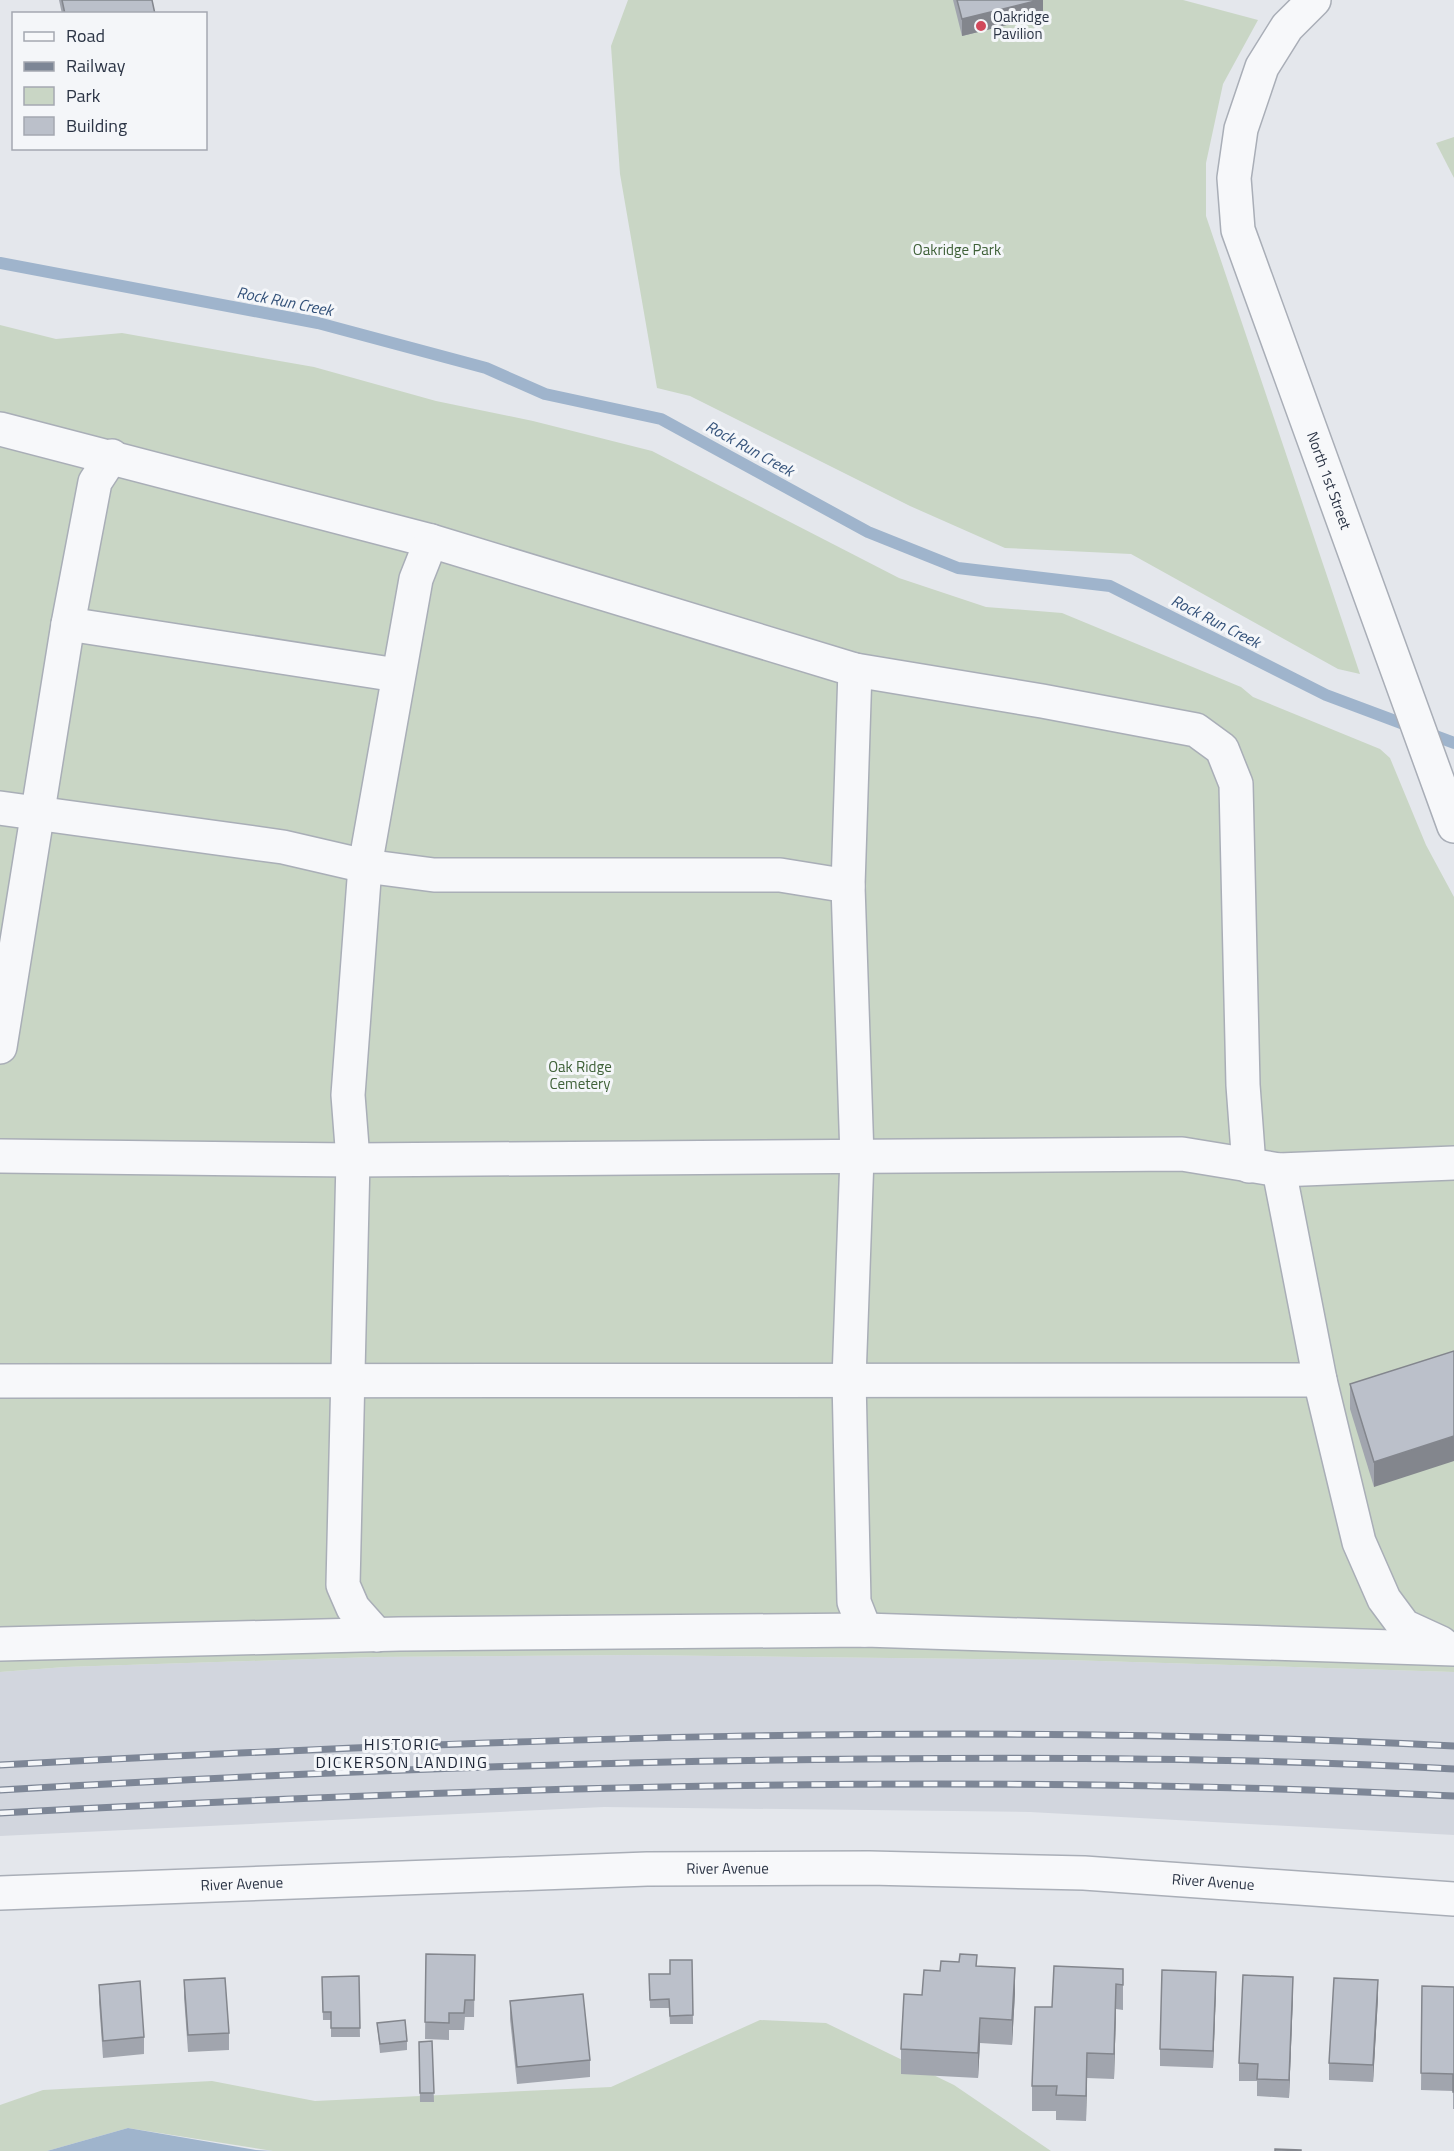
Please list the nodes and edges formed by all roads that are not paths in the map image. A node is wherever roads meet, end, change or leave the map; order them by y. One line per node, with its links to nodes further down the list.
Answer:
1 (1314, 0): 10 (street, North 1st Street)
2 (0, 429): 3 (street)
3 (111, 456): 4 (street); 5 (street)
4 (431, 541): 6 (street); 7 (street)
5 (68, 624): 7 (street); 9 (street)
6 (855, 670): 12 (street); 18 (street)
7 (398, 675): 11 (street)
8 (0, 808): 9 (street)
9 (36, 814): 11 (street); 13 (street)
10 (1451, 817)
11 (364, 866): 12 (street); 16 (street)
12 (848, 886): 15 (street)
13 (0, 1047)
14 (0, 1156): 16 (street)
15 (857, 1157): 16 (street); 18 (street); 20 (street)
16 (353, 1160): 19 (street)
17 (1454, 1163): 18 (street)
18 (1264, 1168): 21 (street)
19 (349, 1379): 20 (street); 22 (street); 24 (street)
20 (849, 1379): 21 (street); 23 (street)
21 (1320, 1380): 26 (street)
22 (0, 1381)
23 (865, 1630): 24 (street); 26 (street)
24 (377, 1635): 25 (street)
25 (0, 1644)
26 (1454, 1649)
27 (0, 1893): 28 (street, River Avenue)
28 (1454, 1899)

